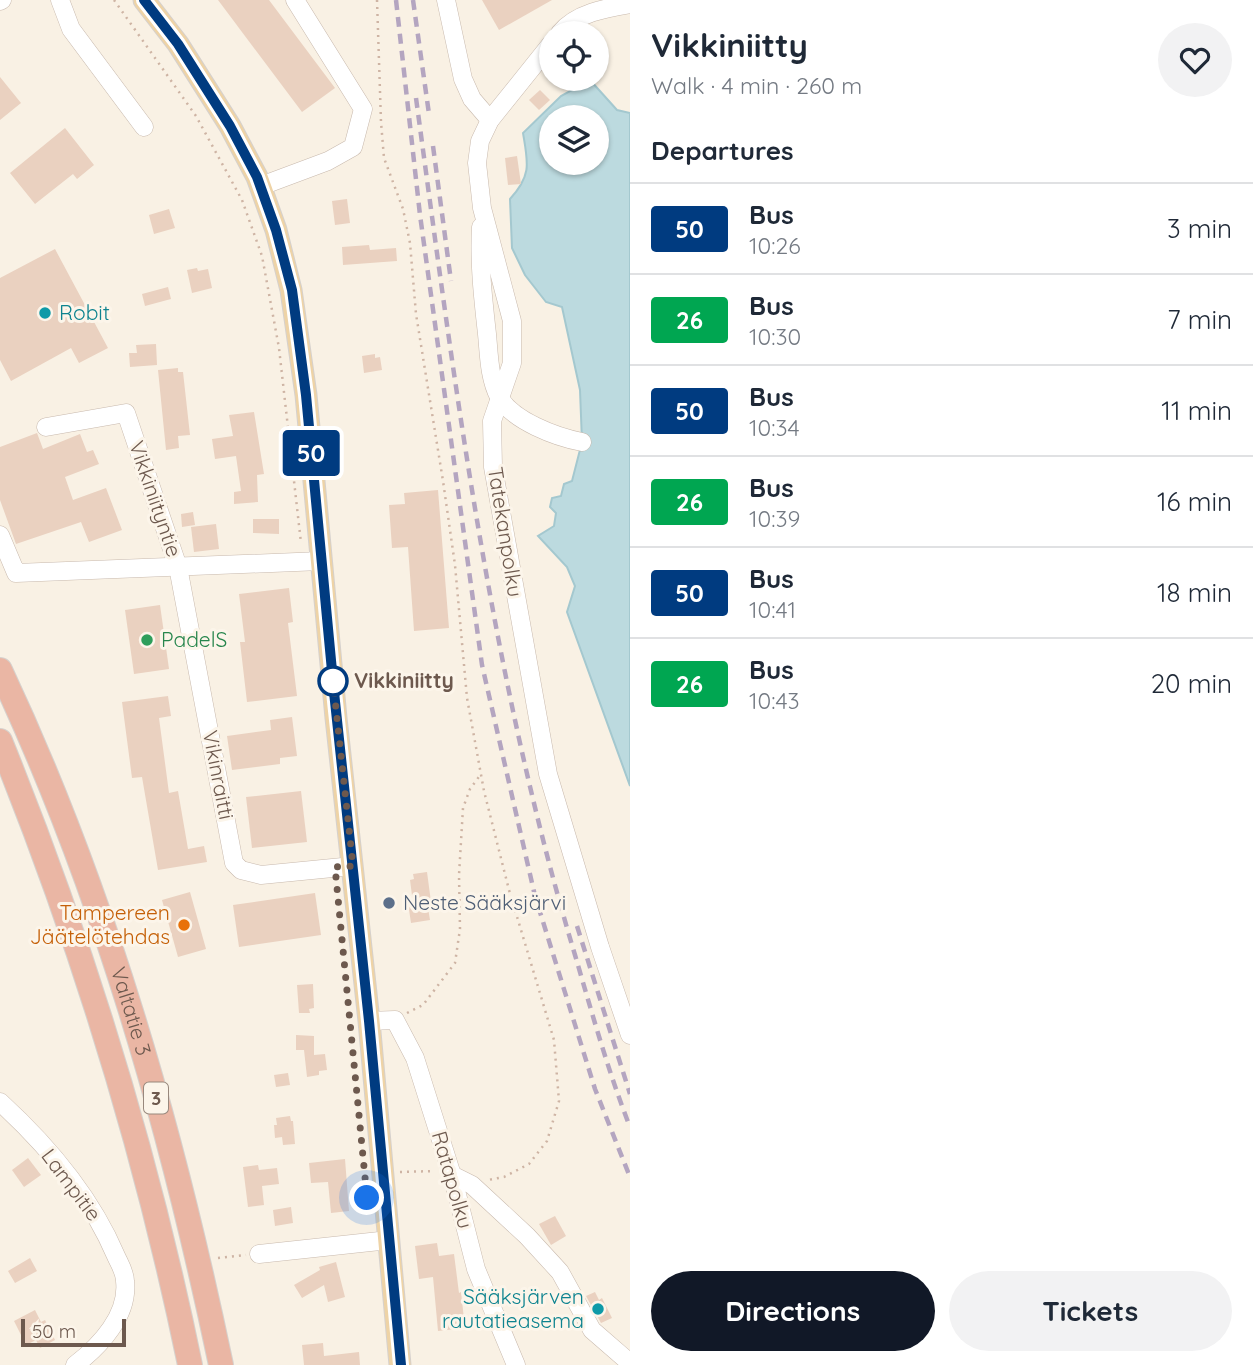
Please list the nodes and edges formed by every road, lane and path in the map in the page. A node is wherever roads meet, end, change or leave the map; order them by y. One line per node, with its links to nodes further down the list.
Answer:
1 (60, 0): 11 (street)
2 (114, 0): 18 (path)
3 (144, 0): 12 (main road)
4 (295, 0): 12 (street)
5 (377, 0): 22 (path)
6 (446, 0): 10 (street)
7 (630, 4): 8 (street)
8 (575, 21)
9 (539, 59): 10 (street, Tatekanpolku)
10 (490, 120): 13 (street, Tatekanpolku)
11 (144, 127)
12 (261, 186): 18 (main road)
13 (482, 208): 14 (street); 14 (street, Tatekanpolku)
14 (499, 398): 16 (street); 26 (street, Tatekanpolku)
15 (46, 427): 19 (street, Vikkiniityntie)
16 (582, 442)
17 (0, 535): 19 (street)
18 (312, 562): 19 (street, Vikkiniityntie); 23 (main road)
19 (178, 567): 23 (street, Vikinraitti)
20 (0, 670): 37 (highway, Valtatie 3 / 3)
21 (0, 741): 36 (highway, Valtatie 3 / 3)
22 (481, 774): 24 (path); 30 (path)
23 (353, 866): 25 (main road)
24 (395, 1020): 25 (street); 29 (street, Ratapolku)
25 (369, 1021): 31 (main road)
26 (630, 1035)
27 (0, 1102): 35 (street, Lampitie)
28 (392, 1172): 29 (path)
29 (452, 1175): 30 (street); 39 (street, Ratapolku)
30 (472, 1185): 34 (street)
31 (389, 1240): 32 (street); 38 (main road)
32 (259, 1254): 33 (path)
33 (218, 1258)
34 (630, 1363)
35 (75, 1365)
36 (190, 1365)
37 (220, 1365)
38 (401, 1365)
39 (516, 1365)

